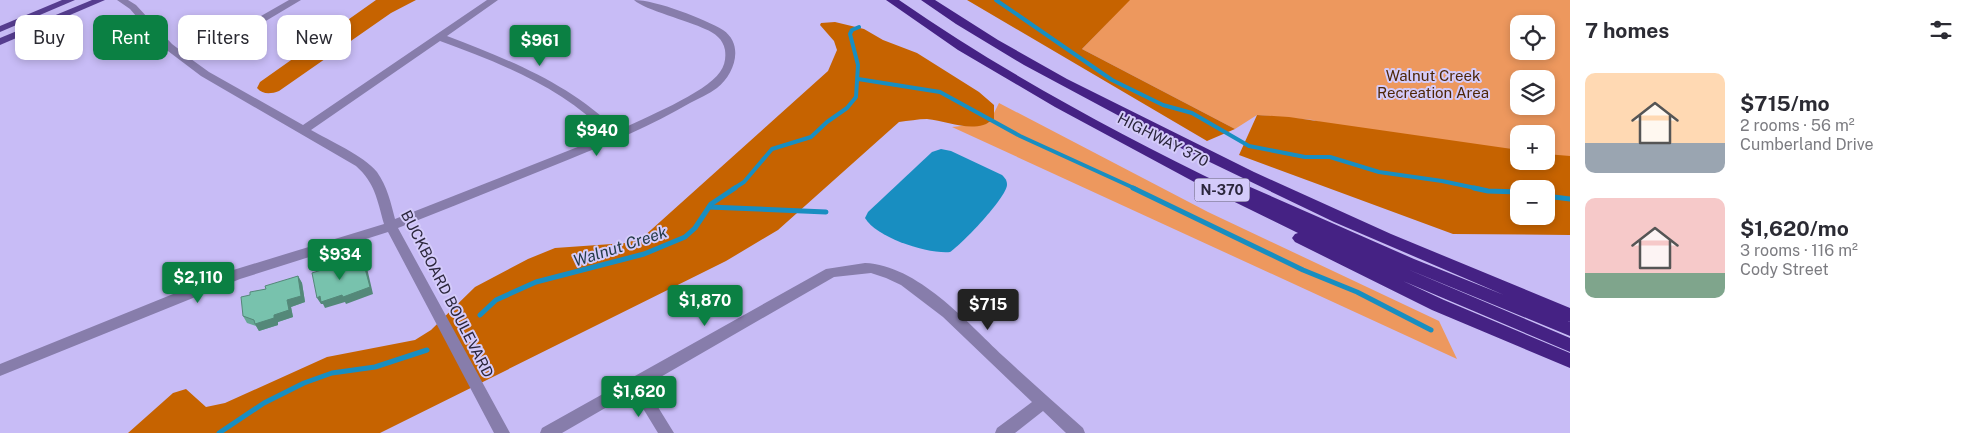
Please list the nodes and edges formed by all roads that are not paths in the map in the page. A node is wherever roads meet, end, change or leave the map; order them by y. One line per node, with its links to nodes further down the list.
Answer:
1 (70, 0): 10 (main road)
2 (100, 0): 12 (main road)
3 (122, 0): 13 (street, BUCKBOARD BOULEVARD)
4 (296, 0): 9 (street)
5 (493, 0): 11 (street)
6 (639, 0): 16 (street)
7 (892, 0): 17 (highway, HIGHWAY 370 / N-370)
8 (927, 0): 20 (highway, HIGHWAY 370 / N-370)
9 (267, 17)
10 (0, 29)
11 (439, 37): 15 (street); 16 (street)
12 (0, 42)
13 (178, 54)
14 (187, 60): 15 (street, BUCKBOARD BOULEVARD)
15 (302, 131): 19 (street, BUCKBOARD BOULEVARD)
16 (616, 136): 19 (street)
17 (1144, 150): 18 (highway, HIGHWAY 370 / N-370); 21 (highway)
18 (1188, 174): 22 (highway, HIGHWAY 370 / N-370); 23 (highway)
19 (391, 226): 24 (street); 27 (street, BUCKBOARD BOULEVARD)
20 (1570, 315)
21 (1570, 329)
22 (1570, 345)
23 (1570, 361)
24 (0, 370)
25 (636, 384): 26 (street); 28 (street); 29 (street)
26 (1043, 402): 30 (street); 31 (street)
27 (502, 433)
28 (548, 433)
29 (666, 433)
30 (1003, 433)
31 (1077, 433)

